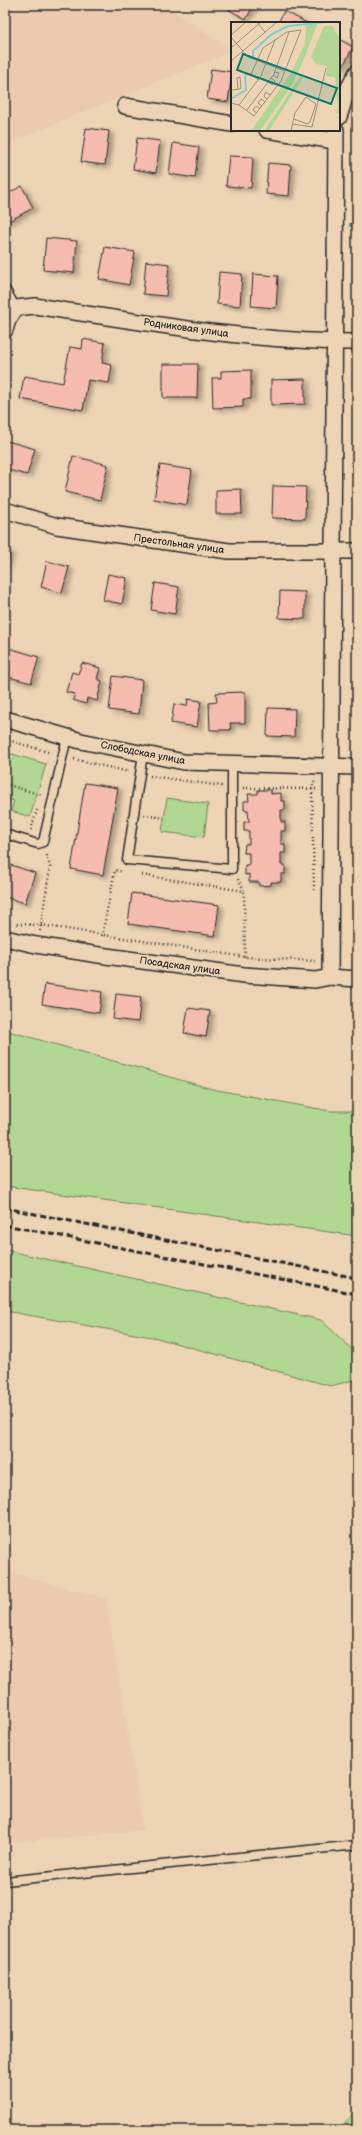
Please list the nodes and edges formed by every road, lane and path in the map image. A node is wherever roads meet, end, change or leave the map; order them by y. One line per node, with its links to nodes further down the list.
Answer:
1 (355, 81): 3 (street)
2 (125, 106): 4 (street)
3 (340, 115)
4 (231, 124)
5 (278, 131): 6 (street)
6 (336, 136): 10 (street)
7 (5, 289): 8 (lane)
8 (16, 308): 9 (street); 10 (street, Родниковая улица)
9 (5, 330)
10 (336, 342): 11 (street, Родниковая улица); 13 (street)
11 (357, 342)
12 (5, 510): 13 (street, Престольная улица)
13 (333, 551): 14 (street, Престольная улица); 20 (street)
14 (357, 551)
15 (5, 719): 16 (street, Слободская улица)
16 (67, 737): 17 (street, Слободская улица); 22 (lane)
17 (143, 754): 18 (street, Слободская улица); 23 (lane)
18 (232, 764): 20 (street, Слободская улица); 23 (lane)
19 (357, 767): 20 (street, Слободская улица)
20 (333, 768): 37 (street)
21 (5, 784): 22 (path)
22 (54, 799): 26 (lane)
23 (134, 814): 24 (path)
24 (164, 818)
25 (5, 834): 26 (lane)
26 (43, 842): 30 (path)
27 (130, 873): 31 (path)
28 (138, 874): 35 (path)
29 (11, 923): 30 (path)
30 (41, 925): 31 (path); 33 (path)
31 (103, 935): 34 (path); 35 (path)
32 (5, 938): 33 (street, Посадская улица)
33 (36, 945): 34 (street, Посадская улица)
34 (99, 955): 36 (street, Посадская улица)
35 (245, 957): 36 (path); 39 (path)
36 (244, 975): 39 (street, Посадская улица)
37 (330, 977): 38 (street, Посадская улица); 39 (street, Посадская улица)
38 (357, 979)
39 (314, 980)
40 (357, 1845): 41 (lane)
41 (5, 1881)

